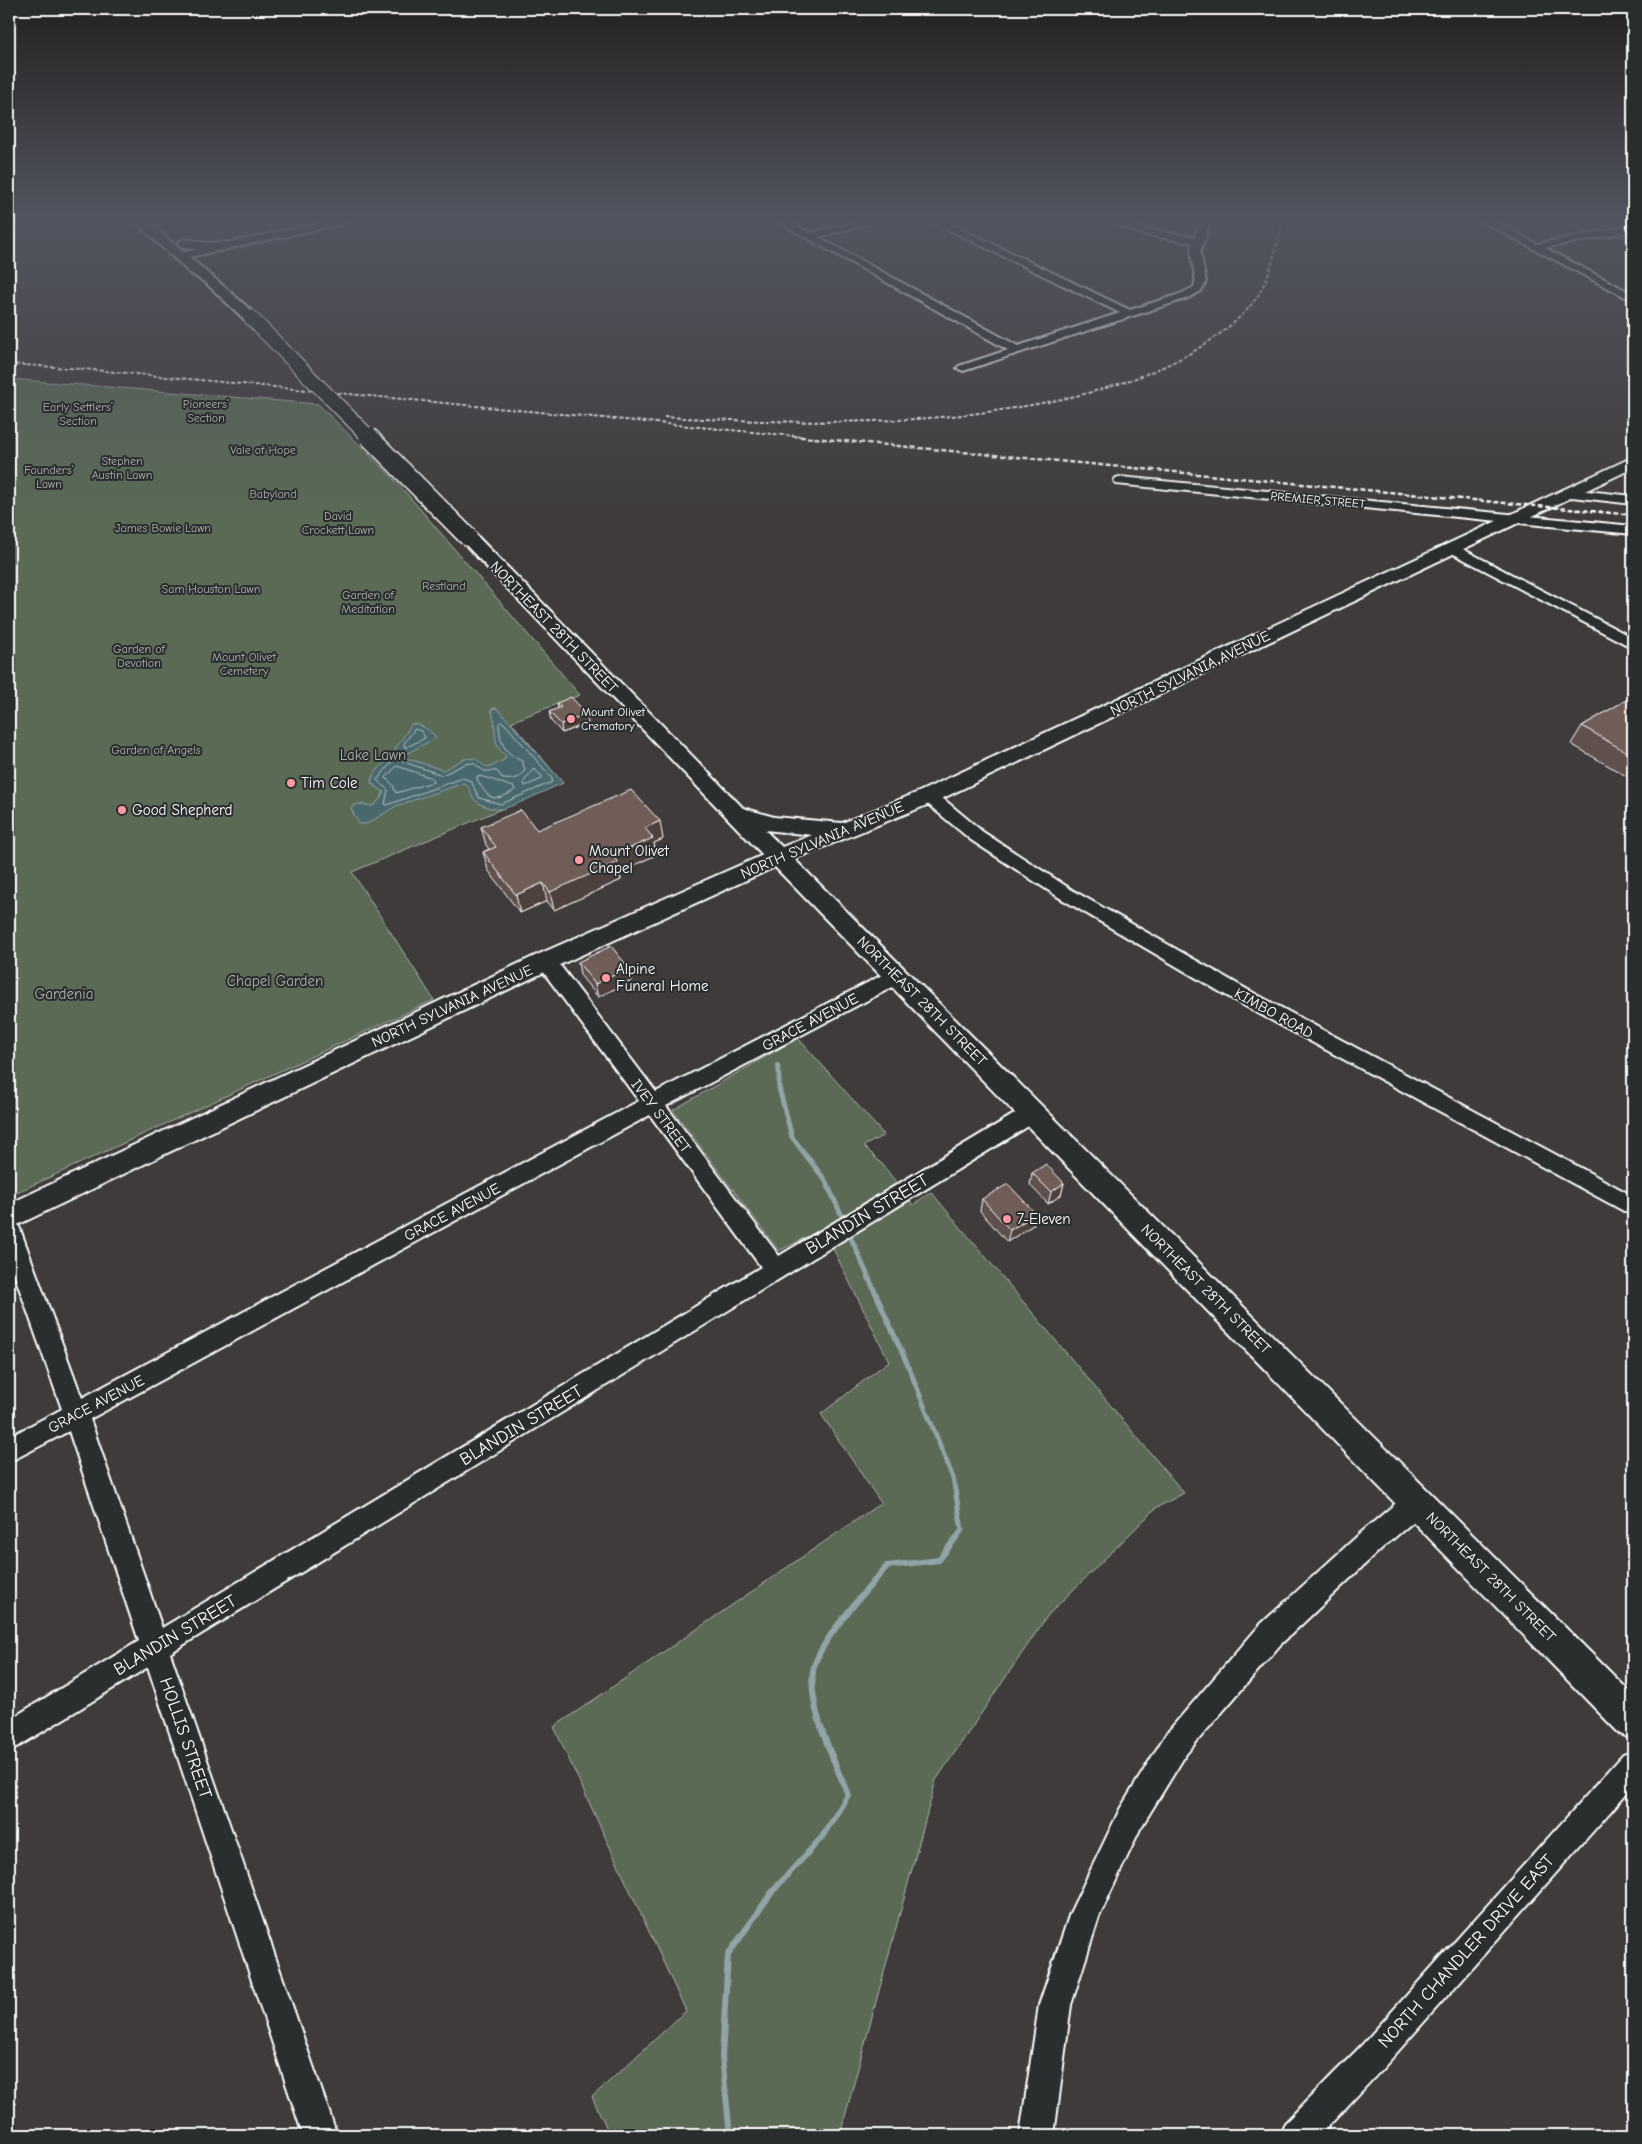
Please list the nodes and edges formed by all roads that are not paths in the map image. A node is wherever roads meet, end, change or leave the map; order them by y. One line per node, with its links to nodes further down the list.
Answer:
1 (252, 319): 16 (main road, NORTHEAST 28TH STREET, bridge)
2 (960, 319): 4 (street)
3 (1112, 319): 4 (street)
4 (1016, 350): 5 (street)
5 (963, 368)
6 (1633, 462): 7 (main road, NORTH SYLVANIA AVENUE)
7 (1609, 473): 9 (main road, NORTH SYLVANIA AVENUE); 10 (street)
8 (1120, 481): 11 (street, PREMIER STREET)
9 (1568, 493): 10 (street); 11 (main road, NORTH SYLVANIA AVENUE)
10 (1633, 500)
11 (1516, 518): 12 (street, PREMIER STREET); 13 (main road, NORTH SYLVANIA AVENUE)
12 (1633, 530)
13 (1453, 548): 14 (street); 15 (main road, NORTH SYLVANIA AVENUE)
14 (1633, 644)
15 (929, 796): 17 (main road, NORTH SYLVANIA AVENUE); 23 (street, KIMBO ROAD)
16 (734, 812): 17 (main road); 18 (main road, NORTHEAST 28TH STREET)
17 (848, 829): 18 (main road, NORTH SYLVANIA AVENUE)
18 (778, 857): 19 (main road, NORTH SYLVANIA AVENUE); 20 (main road, NORTHEAST 28TH STREET)
19 (546, 961): 21 (street, IVEY STREET); 24 (main road, NORTH SYLVANIA AVENUE)
20 (897, 976): 21 (street, GRACE AVENUE); 22 (main road, NORTHEAST 28TH STREET)
21 (652, 1104): 26 (street, IVEY STREET); 27 (street, GRACE AVENUE)
22 (1033, 1113): 26 (street, BLANDIN STREET); 29 (main road, NORTHEAST 28TH STREET)
23 (1633, 1207)
24 (9, 1216)
25 (9, 1229): 27 (street, HOLLIS STREET)
26 (777, 1270): 30 (street, BLANDIN STREET)
27 (76, 1415): 28 (street, GRACE AVENUE); 30 (street, HOLLIS STREET)
28 (9, 1450)
29 (1417, 1502): 31 (main road, NORTHEAST 28TH STREET); 35 (street)
30 (155, 1647): 32 (street, BLANDIN STREET); 34 (street, HOLLIS STREET)
31 (1633, 1721)
32 (9, 1736)
33 (1633, 1765): 36 (street, NORTH CHANDLER DRIVE EAST)
34 (320, 2135)
35 (1037, 2135)
36 (1296, 2135)

